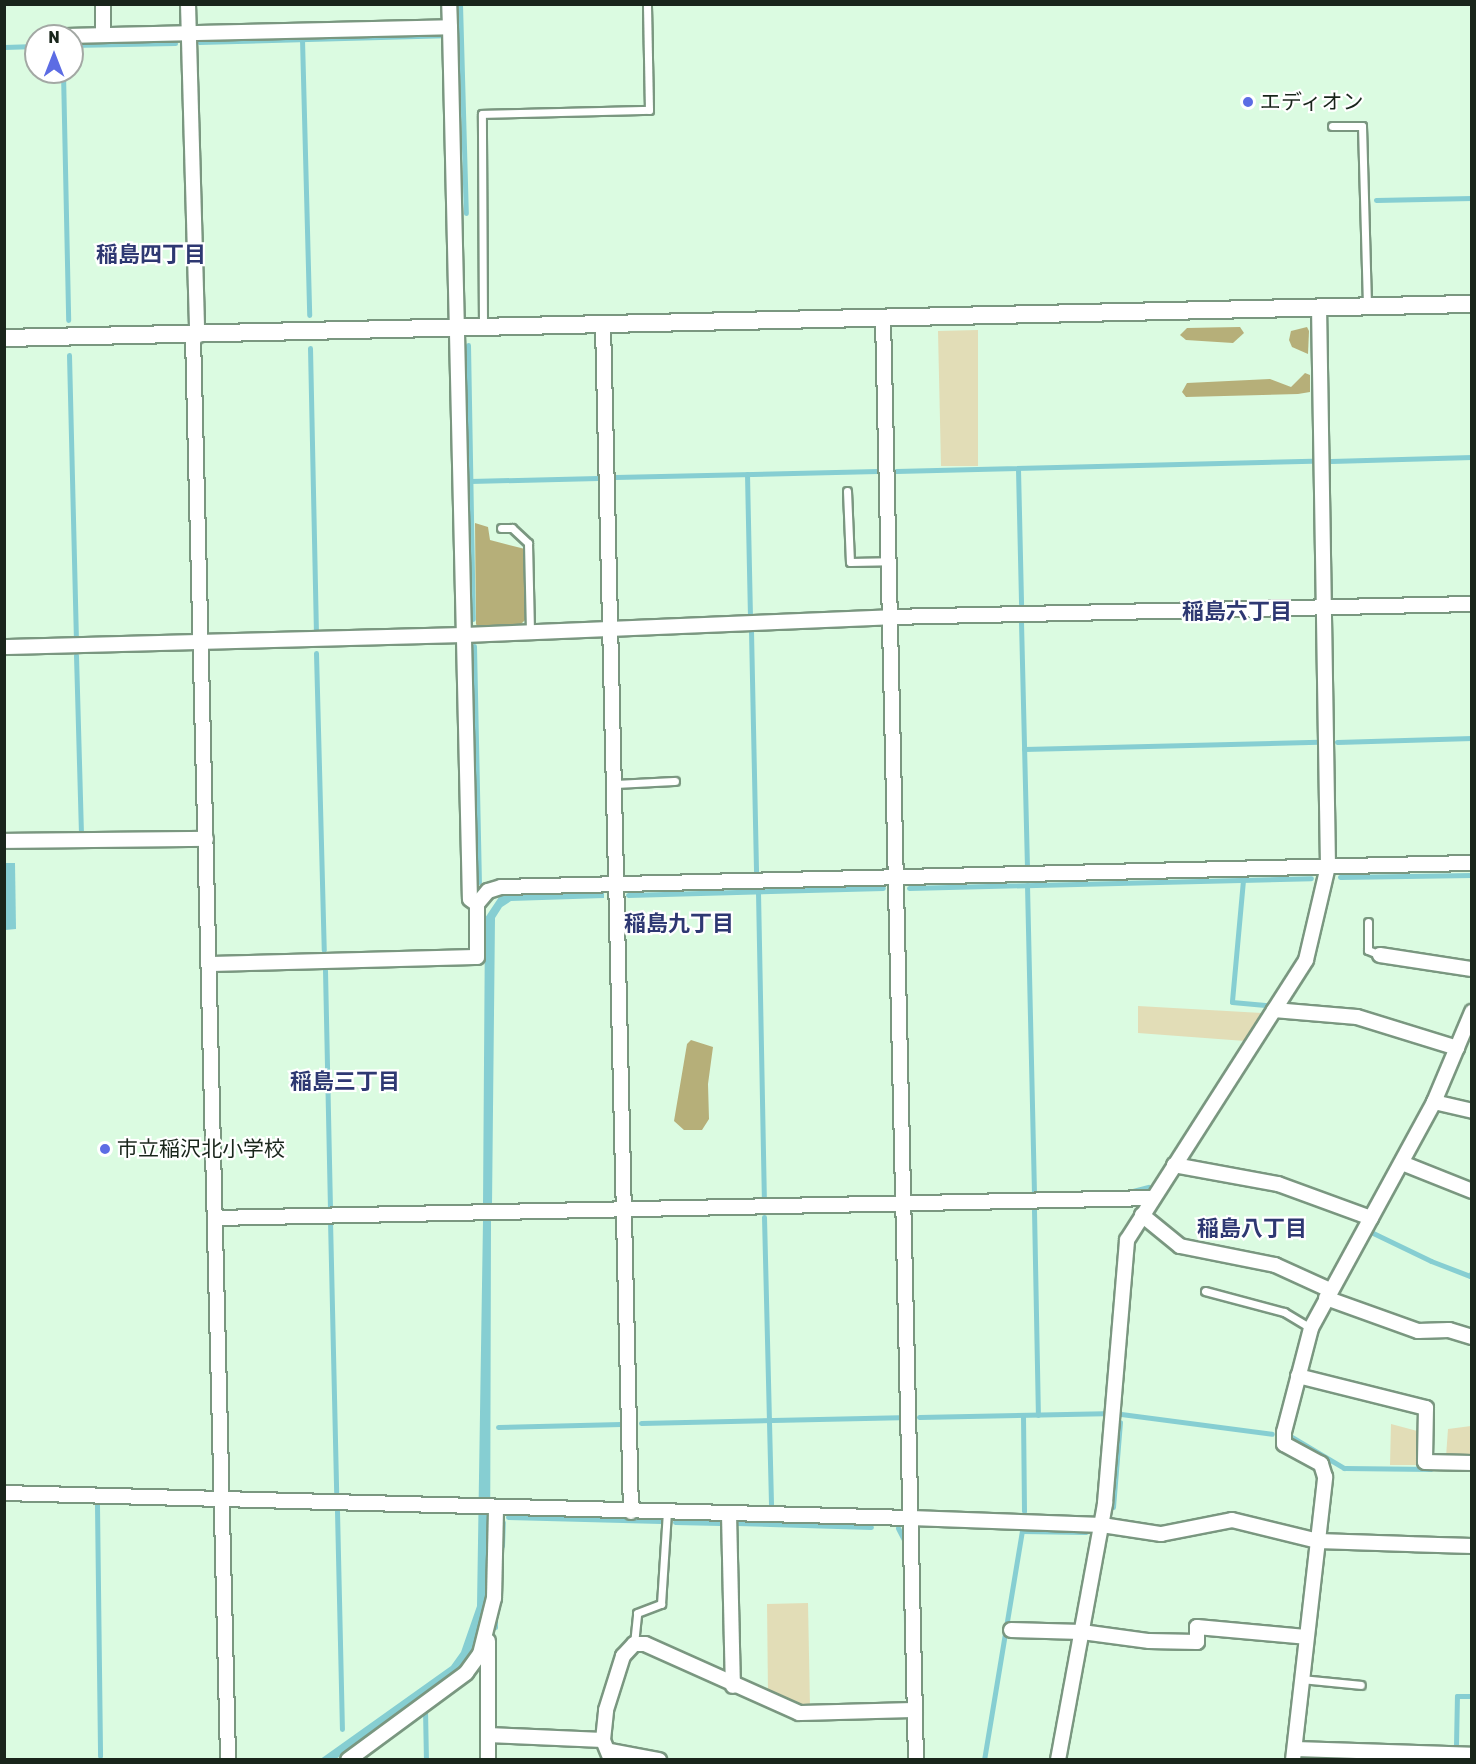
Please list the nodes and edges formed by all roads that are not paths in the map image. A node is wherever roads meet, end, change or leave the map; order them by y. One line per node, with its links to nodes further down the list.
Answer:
1 (103, 4): 7 (street)
2 (188, 4): 6 (street)
3 (450, 4): 5 (street)
4 (647, 4): 15 (lane)
5 (450, 27): 6 (street); 16 (street)
6 (189, 33): 7 (street); 17 (street)
7 (103, 35): 8 (street)
8 (84, 36)
9 (1332, 126): 11 (lane)
10 (1472, 304): 11 (street)
11 (1366, 307): 12 (street)
12 (1318, 308): 13 (street); 23 (street)
13 (884, 318): 14 (street); 21 (street)
14 (603, 326): 15 (street); 25 (street)
15 (483, 328): 16 (street)
16 (458, 329): 17 (street); 27 (street)
17 (195, 336): 18 (street); 28 (street)
18 (4, 338)
19 (848, 491): 21 (lane)
20 (501, 528): 26 (lane)
21 (889, 561): 24 (street)
22 (1472, 604): 23 (street)
23 (1324, 607): 24 (street); 35 (street)
24 (890, 617): 25 (street); 36 (street)
25 (609, 629): 26 (street); 31 (street)
26 (530, 633): 27 (street)
27 (466, 635): 28 (street); 38 (street)
28 (201, 642): 29 (street); 32 (street)
29 (4, 647)
30 (675, 781): 31 (lane)
31 (614, 784): 37 (street)
32 (206, 839): 33 (street); 41 (street)
33 (4, 841)
34 (1472, 863): 35 (street)
35 (1328, 866): 36 (street); 43 (street)
36 (896, 877): 37 (street); 52 (street)
37 (618, 884): 38 (street); 53 (street)
38 (477, 904): 41 (street)
39 (1368, 922): 40 (lane)
40 (1380, 955): 42 (street)
41 (209, 964): 55 (street)
42 (1472, 969)
43 (1274, 1010): 45 (street); 49 (street)
44 (1472, 1011): 45 (street)
45 (1457, 1048): 46 (street)
46 (1434, 1102): 47 (street); 48 (street)
47 (1472, 1111)
48 (1402, 1163): 50 (street); 56 (street)
49 (1174, 1165): 51 (street); 56 (street)
50 (1472, 1191)
51 (1153, 1198): 52 (street); 54 (street)
52 (904, 1203): 53 (street); 69 (street)
53 (625, 1209): 55 (street); 66 (street)
54 (1142, 1215): 58 (street); 70 (street)
55 (215, 1218): 64 (street)
56 (1371, 1218): 58 (street)
57 (1205, 1291): 59 (lane)
58 (1328, 1294): 59 (street); 60 (street)
59 (1311, 1328): 61 (street)
60 (1472, 1337)
61 (1298, 1376): 62 (street); 71 (street)
62 (1472, 1462)
63 (4, 1493): 64 (street)
64 (222, 1500): 65 (street); 86 (street)
65 (494, 1508): 66 (street); 73 (street)
66 (631, 1512): 67 (street)
67 (667, 1512): 68 (street); 77 (lane)
68 (729, 1514): 69 (street); 80 (street)
69 (911, 1518): 70 (street); 81 (street)
70 (1102, 1525): 71 (street); 75 (street)
71 (1318, 1542): 72 (street); 76 (street)
72 (1472, 1546)
73 (489, 1624): 82 (street); 87 (street)
74 (1011, 1630): 75 (street)
75 (1082, 1632): 76 (street); 91 (street)
76 (1306, 1637): 78 (street)
77 (634, 1644): 80 (street); 83 (street)
78 (1302, 1679): 79 (lane); 84 (street)
79 (1361, 1685)
80 (733, 1686): 81 (street)
81 (915, 1710): 90 (street)
82 (488, 1735): 83 (street); 88 (street)
83 (608, 1750): 89 (street)
84 (1294, 1754): 85 (street)
85 (1472, 1755)
86 (228, 1760)
87 (348, 1760)
88 (488, 1760)
89 (659, 1760)
90 (916, 1760)
91 (1058, 1760)

